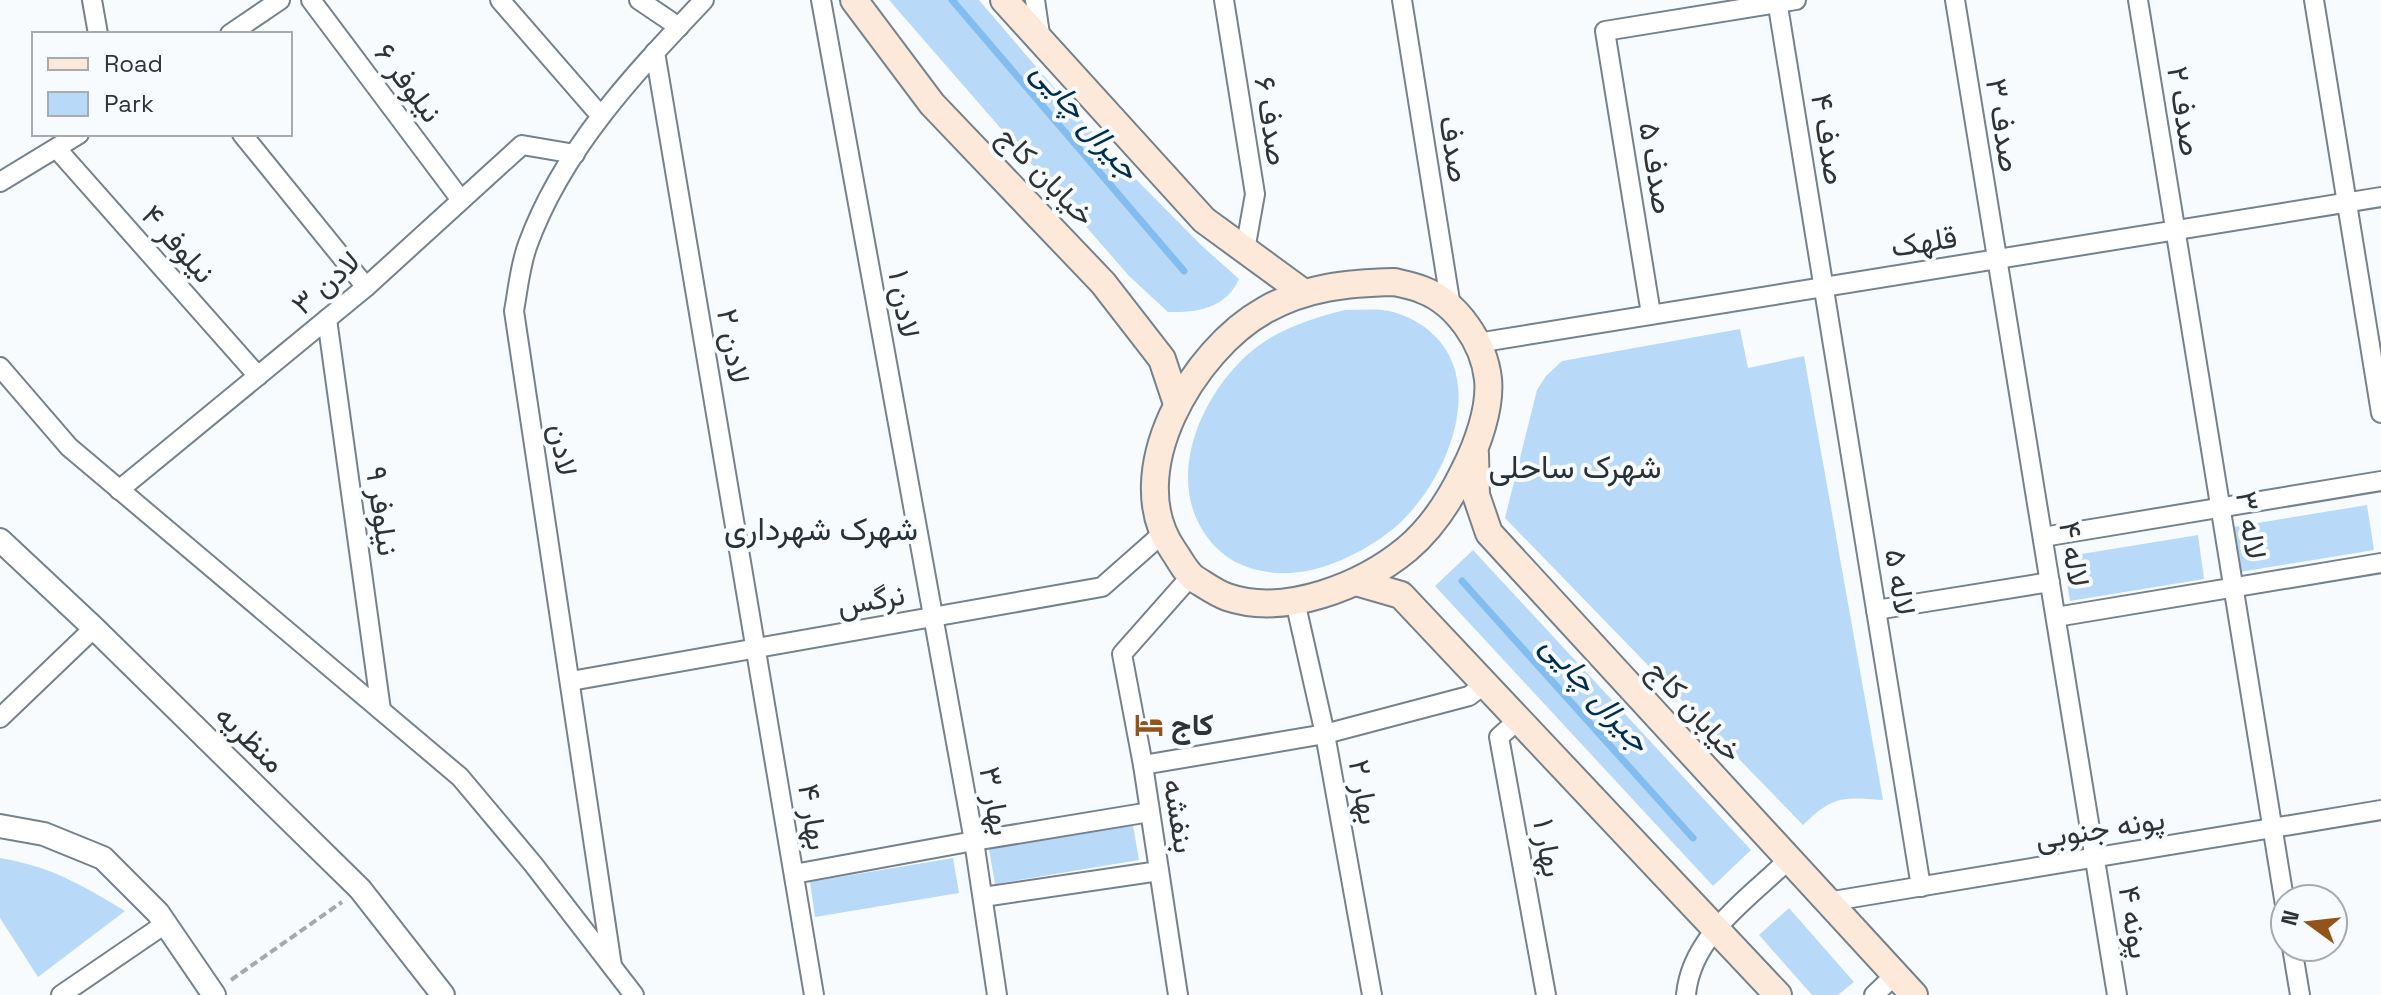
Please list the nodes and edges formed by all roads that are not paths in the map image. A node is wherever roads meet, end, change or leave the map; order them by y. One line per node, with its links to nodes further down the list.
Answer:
1 (92, 0): 18 (street)
2 (280, 0): 19 (street)
3 (311, 0): 29 (street, نیلوفر ۶)
4 (500, 0): 22 (street)
5 (639, 0): 17 (street)
6 (704, 0): 17 (street, لادن)
7 (821, 0): 60 (street, لادن ۱)
8 (854, 0): 43 (main road, خیابان کاج)
9 (1004, 0): 20 (main road)
10 (1035, 0): 20 (street)
11 (1224, 0): 32 (street, صدف ۶)
12 (1402, 0): 37 (street, صدف)
13 (1955, 0): 33 (street, صدف ۳)
14 (2138, 0): 31 (street, صدف ۲)
15 (2314, 0): 30 (street)
16 (1783, 1): 35 (street, صدف ۴); 38 (street, صدف ۵)
17 (679, 27): 21 (street, لادن)
18 (98, 32)
19 (233, 32)
20 (1041, 41): 32 (main road)
21 (655, 52): 22 (street, لادن); 62 (street, لادن ۲)
22 (600, 115): 26 (street, لادن)
23 (76, 136): 25 (street)
24 (244, 136): 34 (street)
25 (57, 149): 27 (street); 42 (street, نیلوفر ۴)
26 (575, 154): 29 (street, لادن ۳); 63 (street, لادن)
27 (0, 182)
28 (2381, 197): 30 (street, قلهک)
29 (461, 200): 34 (street, لادن ۳)
30 (2346, 203): 31 (street, قلهک); 44 (street)
31 (2175, 230): 33 (street, قلهک); 48 (street, لاله ۳)
32 (1245, 250): 36 (main road)
33 (1996, 259): 35 (street, قلهک); 50 (street, لاله ۴)
34 (366, 287): 39 (street, لادن ۳)
35 (1824, 287): 38 (street, قلهک); 58 (street, لاله ۵)
36 (1304, 293): 37 (main road); 43 (main road)
37 (1451, 307): 40 (main road)
38 (1651, 314): 40 (street, قلهک)
39 (327, 319): 42 (street, لادن ۳); 65 (street, نیلوفر ۹)
40 (1477, 343): 45 (main road)
41 (0, 367): 47 (street)
42 (258, 376): 47 (street, لادن ۳)
43 (1177, 404): 49 (main road)
44 (2381, 413)
45 (1475, 449): 54 (main road); 76 (main road, خیابان کاج)
46 (2381, 481): 48 (street)
47 (119, 490): 65 (street)
48 (2220, 508): 50 (street); 56 (street, لاله ۳)
49 (1162, 534): 53 (main road); 60 (street, نرگس)
50 (2043, 537): 55 (street, لاله ۴)
51 (0, 540): 61 (street, منظریه)
52 (2381, 563): 56 (street)
53 (1191, 576): 57 (main road); 69 (street, بنفشه)
54 (1356, 582): 57 (main road); 64 (main road)
55 (2050, 582): 58 (street); 59 (street, لاله ۴)
56 (2233, 588): 59 (street); 73 (street, لاله ۳)
57 (1295, 601): 68 (street, بهار ۲)
58 (1876, 610): 80 (street, لاله ۵)
59 (2056, 617): 75 (street, لاله ۴)
60 (932, 618): 62 (street, نرگس); 74 (street, بهار ۳)
61 (94, 628): 66 (street); 90 (street, منظریه)
62 (758, 648): 63 (street, نرگس); 78 (street, بهار ۴)
63 (571, 681): 86 (street, لادن)
64 (1485, 684): 67 (main road); 68 (street)
65 (381, 710): 86 (street)
66 (0, 718)
67 (1518, 720): 84 (main road); 96 (street, بهار ۱)
68 (1325, 734): 69 (street); 95 (street, بهار ۲)
69 (1143, 765): 71 (street, بنفشه)
70 (2381, 810): 73 (street, پونه جنوبی)
71 (1150, 812): 74 (street); 77 (street, بنفشه)
72 (0, 826): 83 (street)
73 (2272, 828): 75 (street, پونه جنوبی); 79 (street, لاله ۳)
74 (974, 841): 78 (street); 81 (street, بهار ۳)
75 (2095, 858): 80 (street, پونه جنوبی); 101 (street, پونه ۴)
76 (1788, 860): 82 (main road, خیابان کاج); 84 (street)
77 (1159, 871): 81 (street); 94 (street, بنفشه)
78 (794, 874): 92 (street, بهار ۴)
79 (2281, 883)
80 (1921, 887): 82 (street, پونه جنوبی)
81 (983, 897): 93 (street, بهار ۳)
82 (1827, 902): 87 (main road, خیابان کاج)
83 (165, 924): 88 (street); 89 (street)
84 (1716, 929): 97 (street); 98 (main road)
85 (2295, 963): 102 (street)
86 (612, 966): 91 (street)
87 (1895, 975): 99 (street); 100 (main road, خیابان کاج)
88 (214, 994)
89 (61, 995)
90 (443, 995)
91 (634, 995)
92 (814, 995)
93 (997, 995)
94 (1178, 995)
95 (1372, 995)
96 (1546, 995)
97 (1686, 995)
98 (1778, 995)
99 (1874, 995)
100 (1914, 995)
101 (2117, 995)
102 (2300, 995)

